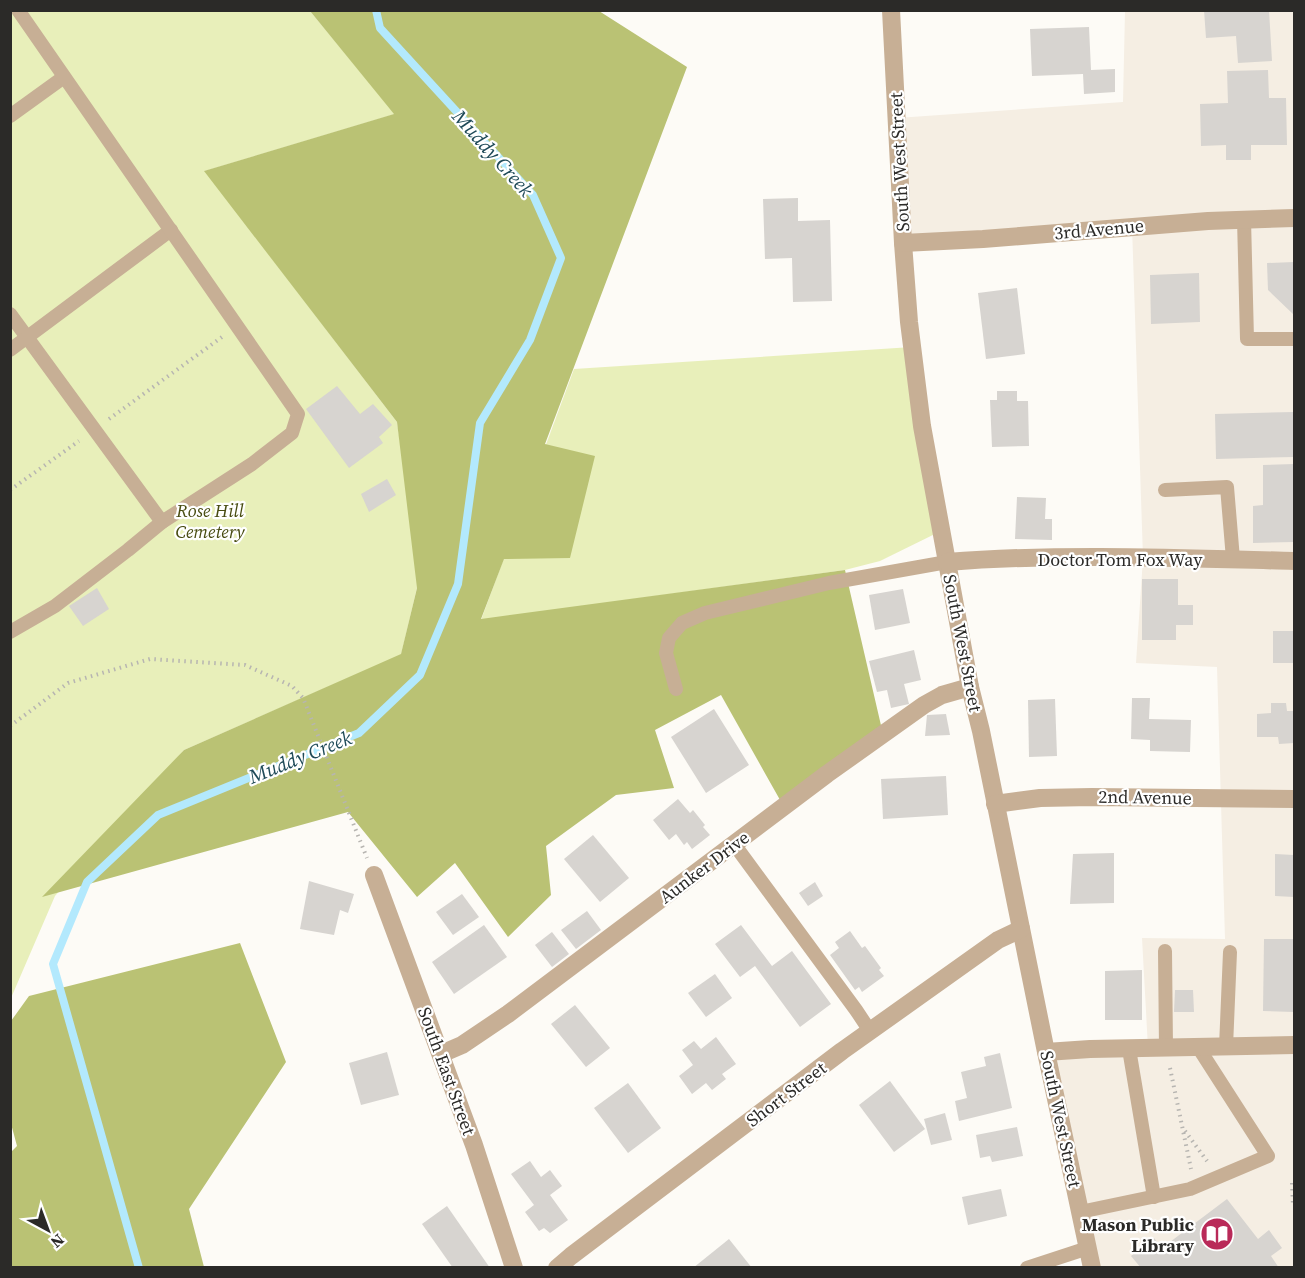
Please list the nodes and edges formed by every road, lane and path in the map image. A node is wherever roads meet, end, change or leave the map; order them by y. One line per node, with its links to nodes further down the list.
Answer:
1 (18, 10): 3 (lane)
2 (891, 10): 8 (street, South West Street)
3 (64, 77): 4 (lane); 7 (lane)
4 (10, 116)
5 (1294, 218): 6 (street, 3rd Avenue)
6 (1244, 219): 8 (street, 3rd Avenue); 12 (lane)
7 (171, 230): 10 (lane); 11 (lane)
8 (903, 243): 20 (street, South West Street)
9 (10, 314): 11 (lane)
10 (237, 326): 14 (path); 17 (lane)
11 (27, 337): 13 (lane); 14 (lane)
12 (1294, 339)
13 (10, 350)
14 (95, 430): 15 (path); 17 (lane)
15 (10, 490)
16 (1165, 490): 18 (lane)
17 (162, 522): 21 (lane)
18 (1233, 559): 19 (street, Doctor Tom Fox Way); 20 (street, Doctor Tom Fox Way)
19 (1294, 561)
20 (947, 562): 22 (street, South West Street); 23 (lane)
21 (10, 632)
22 (970, 687): 26 (street, South West Street); 27 (street, Aunker Drive)
23 (676, 689)
24 (10, 726): 28 (path)
25 (1294, 799): 26 (street, 2nd Avenue)
26 (995, 804): 29 (street, South West Street)
27 (735, 844): 32 (lane); 38 (street, Aunker Drive)
28 (374, 875): 38 (street, South East Street)
29 (1021, 928): 32 (street, Short Street); 37 (street, South West Street)
30 (1165, 951): 39 (lane)
31 (1230, 952): 35 (lane)
32 (870, 1031): 47 (street, Short Street)
33 (1294, 1046): 35 (street)
34 (1197, 1047): 35 (street); 39 (street); 42 (lane)
35 (1226, 1047)
36 (1130, 1049): 37 (street); 39 (street); 42 (lane)
37 (1046, 1052): 44 (street, South West Street)
38 (441, 1054): 46 (street, South East Street)
39 (1167, 1056): 40 (path)
40 (1183, 1128): 40 (path)
41 (1292, 1183): 43 (path)
42 (1154, 1197): 44 (lane)
43 (1293, 1205)
44 (1080, 1212): 45 (street, South West Street)
45 (1088, 1248): 48 (lane); 49 (street, South West Street)
46 (514, 1268)
47 (557, 1268)
48 (1026, 1268)
49 (1092, 1268)

